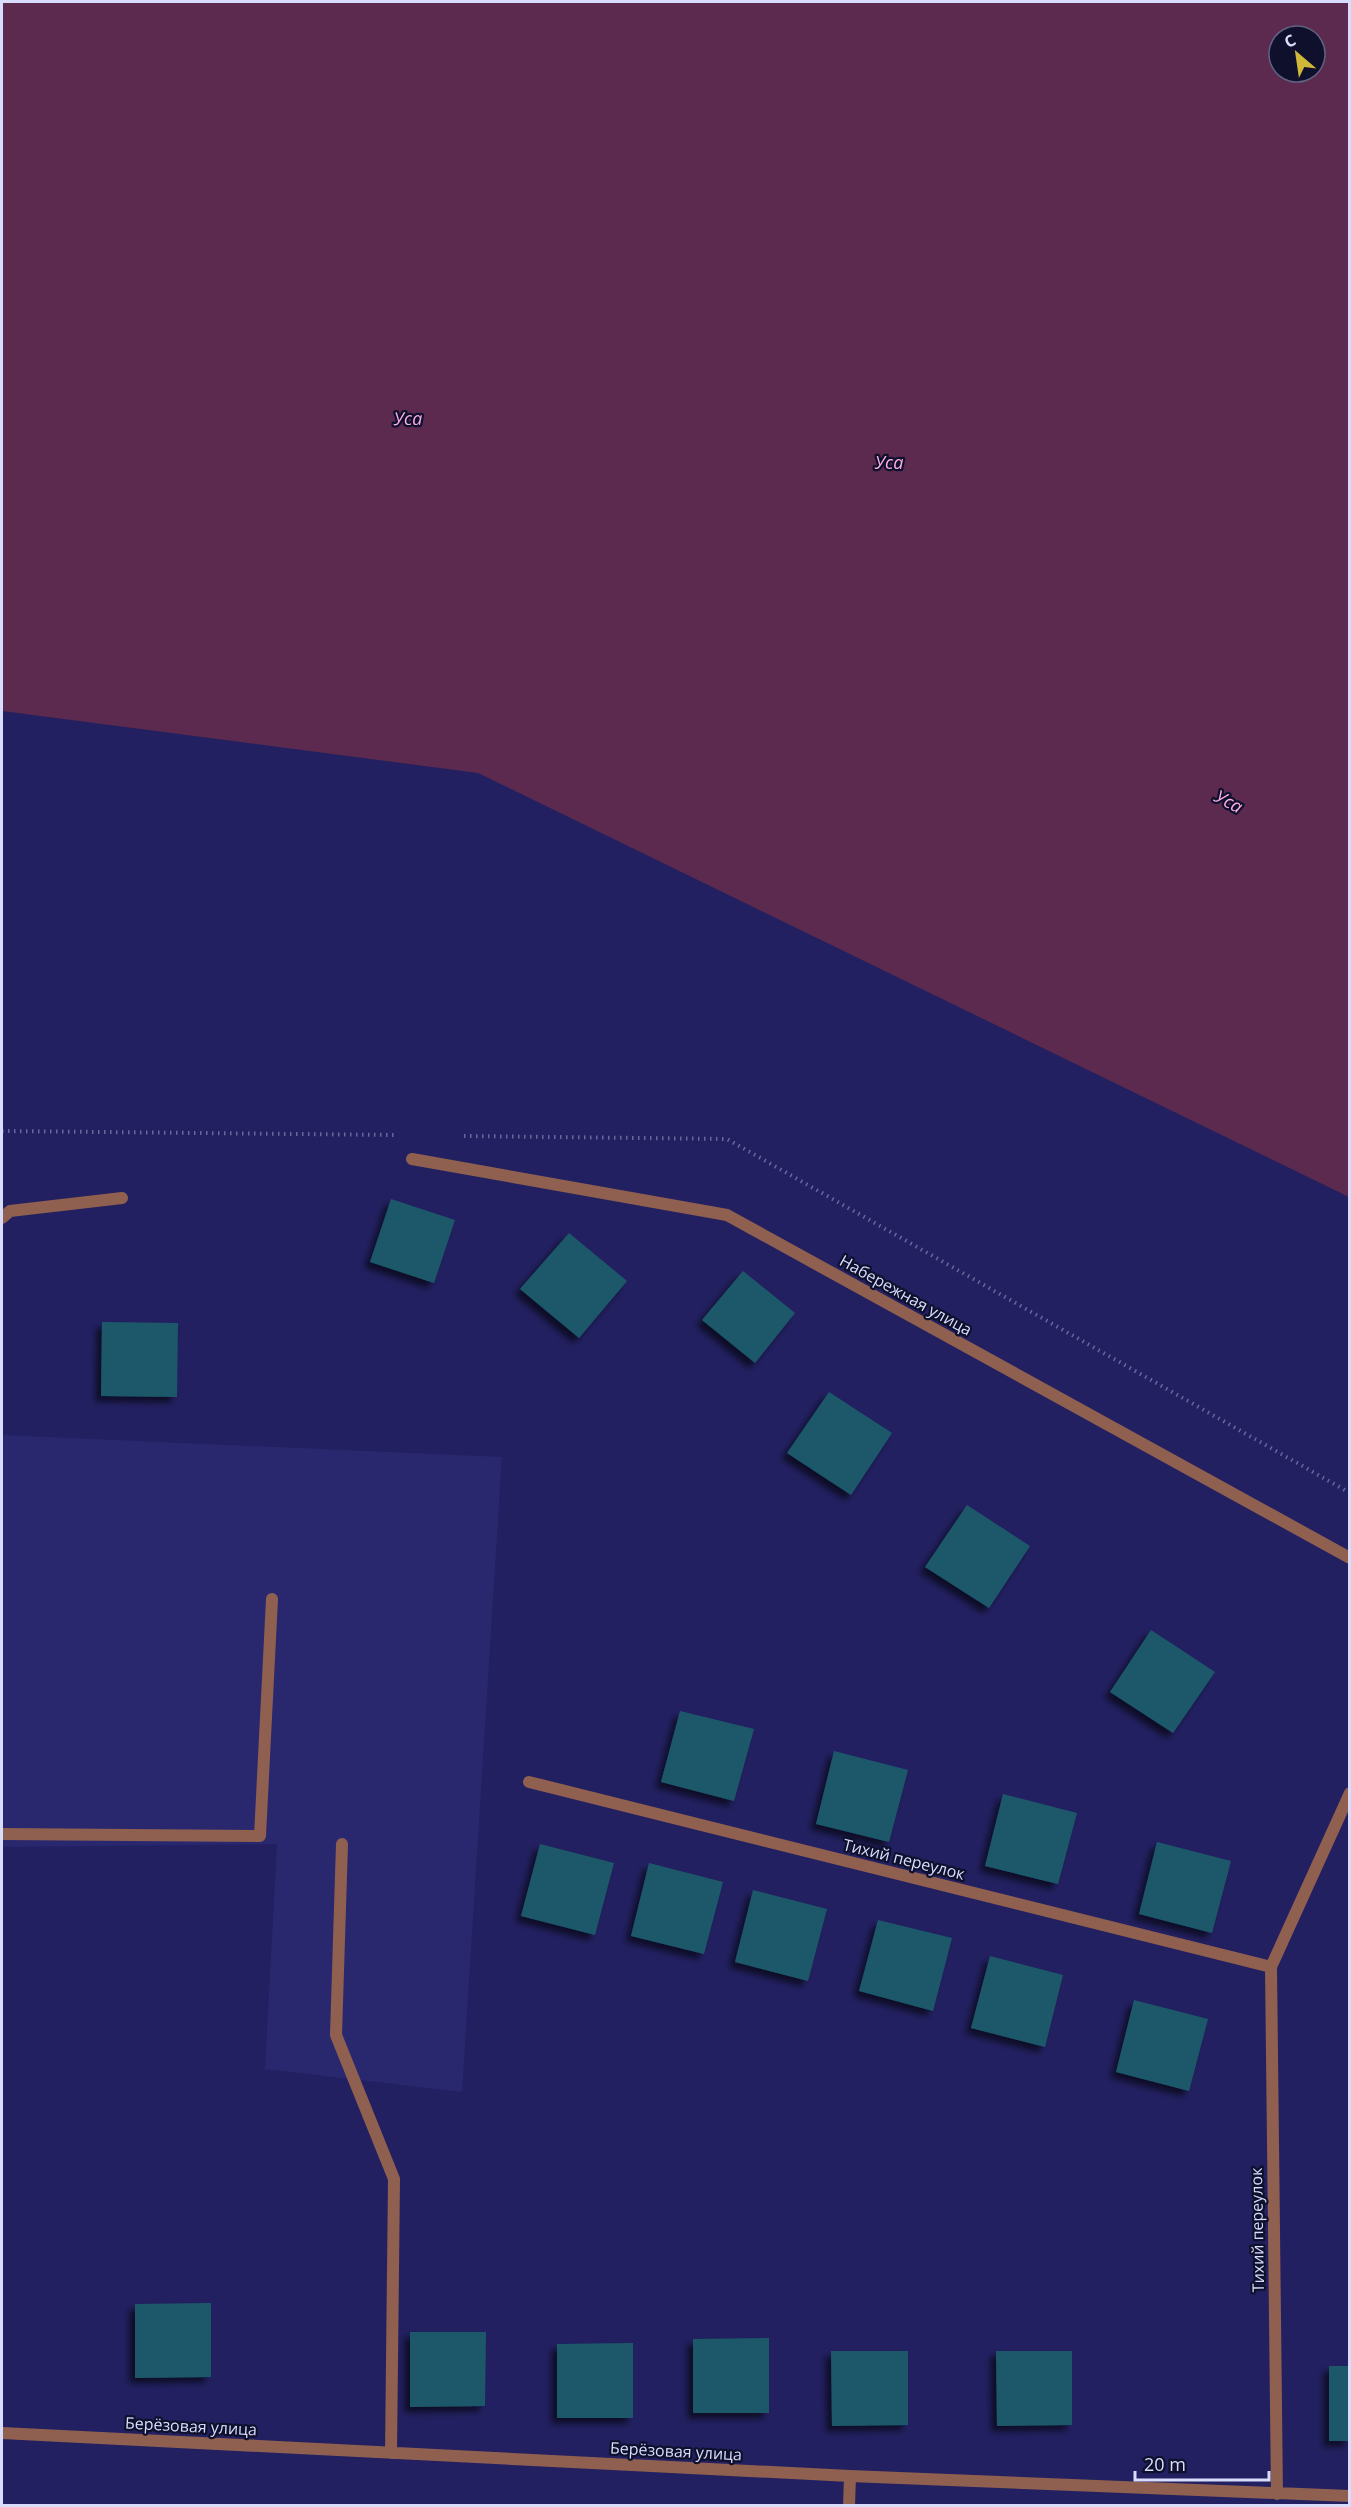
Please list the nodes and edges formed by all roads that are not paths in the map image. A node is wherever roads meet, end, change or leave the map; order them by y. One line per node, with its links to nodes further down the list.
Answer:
1 (412, 1159): 4 (street, Набережная улица)
2 (122, 1198): 3 (street)
3 (2, 1218)
4 (1350, 1558)
5 (272, 1599): 8 (street)
6 (529, 1782): 10 (street, Тихий переулок)
7 (1350, 1793): 10 (street, Тихий переулок)
8 (2, 1834)
9 (342, 1844): 12 (street)
10 (1271, 1967): 14 (street, Тихий переулок)
11 (2, 2433): 12 (street, Берёзовая улица)
12 (391, 2453): 13 (street, Берёзовая улица)
13 (850, 2476): 14 (street, Берёзовая улица); 16 (street)
14 (1277, 2494): 15 (street, Берёзовая улица)
15 (1350, 2496)
16 (849, 2505)

